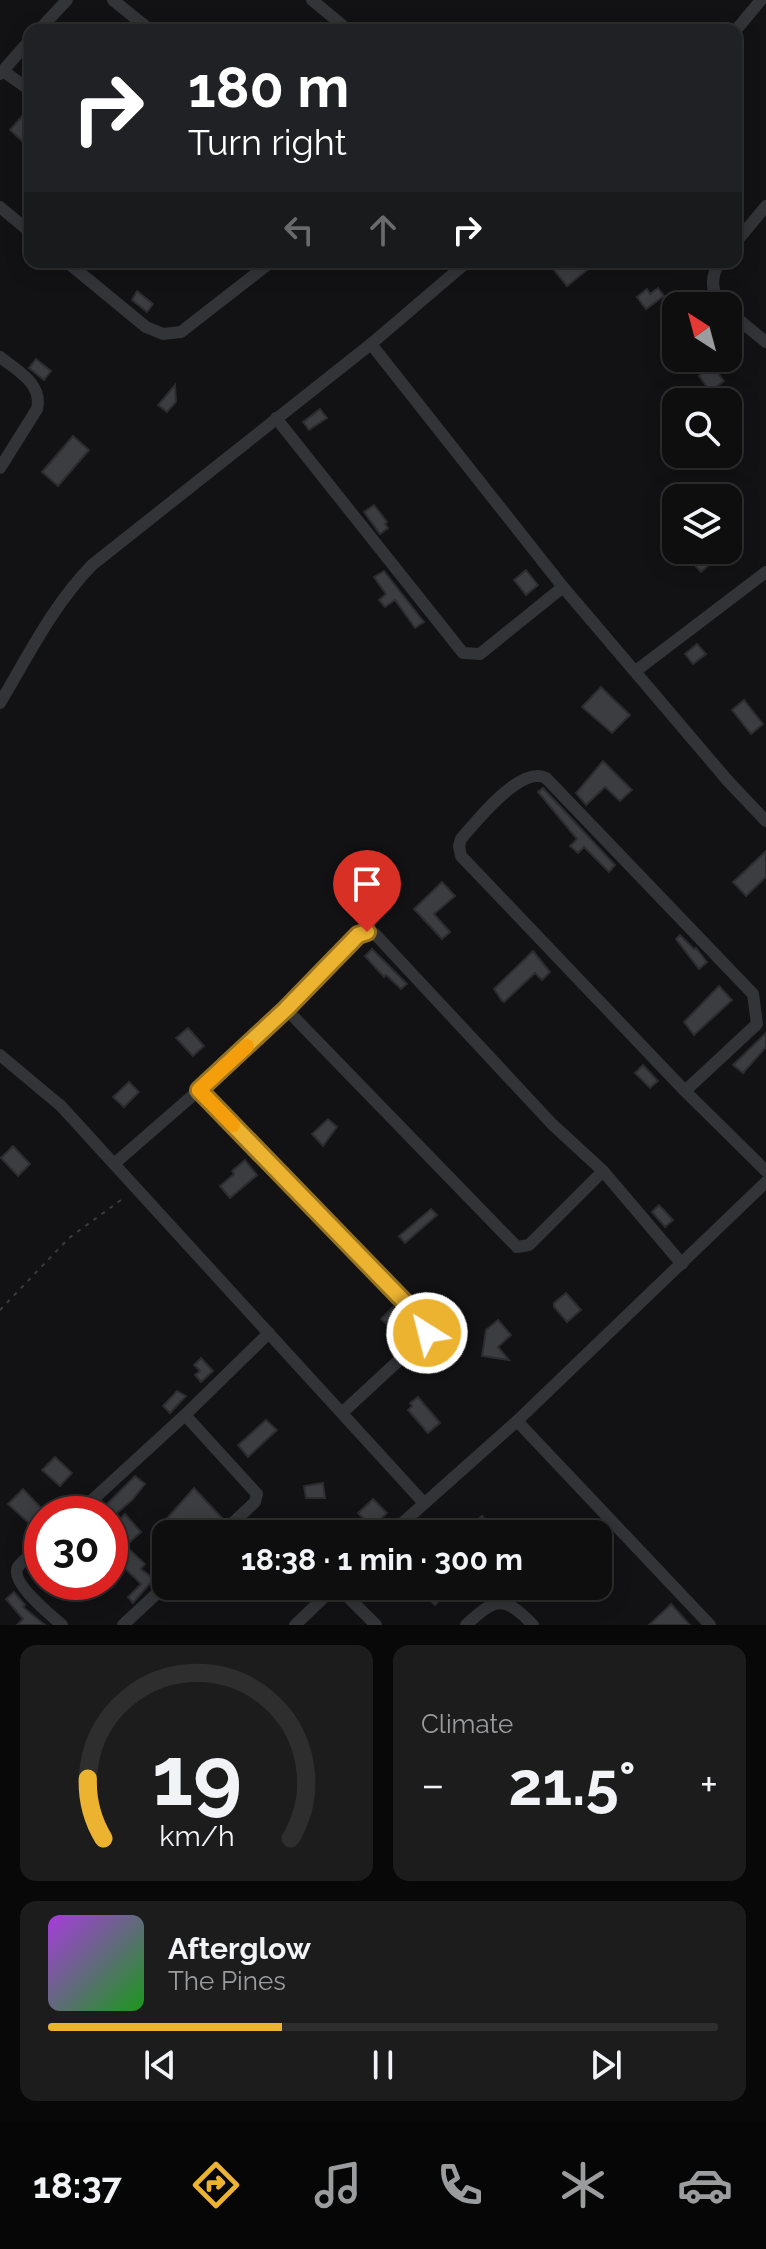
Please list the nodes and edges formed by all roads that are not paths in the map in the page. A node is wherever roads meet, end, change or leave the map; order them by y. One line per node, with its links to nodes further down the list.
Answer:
1 (67, 0): 5 (street)
2 (113, 0): 6 (street)
3 (312, 0): 7 (street)
4 (761, 0): 8 (street)
5 (45, 24)
6 (143, 24)
7 (341, 24)
8 (741, 24)
9 (24, 47): 10 (street)
10 (1, 72): 11 (street)
11 (24, 86)
12 (766, 206): 15 (street)
13 (0, 207): 14 (street)
14 (24, 227)
15 (742, 235)
16 (74, 268): 17 (street)
17 (263, 268)
18 (460, 268): 23 (street)
19 (718, 268): 20 (street)
20 (714, 292)
21 (742, 322): 22 (street)
22 (766, 342)
23 (371, 344): 25 (street); 28 (street)
24 (0, 357): 26 (street)
25 (276, 418): 28 (street); 30 (street)
26 (0, 468)
27 (766, 572): 29 (street)
28 (563, 587): 29 (street)
29 (637, 670): 31 (street)
30 (0, 703)
31 (766, 821)
32 (286, 1009): 34 (street); 37 (street); 37 (street)
33 (0, 1055): 36 (street)
34 (199, 1090): 36 (street); 42 (street)
35 (685, 1091): 35 (street); 38 (street)
36 (114, 1164): 41 (street)
37 (603, 1171): 40 (street)
38 (766, 1171)
39 (766, 1182): 40 (street)
40 (682, 1264): 44 (street)
41 (269, 1333): 42 (street); 43 (street)
42 (343, 1412): 46 (street)
43 (185, 1415): 45 (street); 47 (street)
44 (517, 1421): 46 (street); 61 (street)
45 (97, 1496)
46 (423, 1502): 48 (street)
47 (236, 1520)
48 (404, 1520)
49 (24, 1562): 50 (street)
50 (24, 1588)
51 (152, 1598): 56 (street)
52 (36, 1600): 55 (street)
53 (322, 1600): 57 (street)
54 (351, 1600): 58 (street)
55 (62, 1625)
56 (123, 1625)
57 (295, 1625)
58 (376, 1625)
59 (466, 1625): 60 (street)
60 (533, 1625)
61 (710, 1625)

